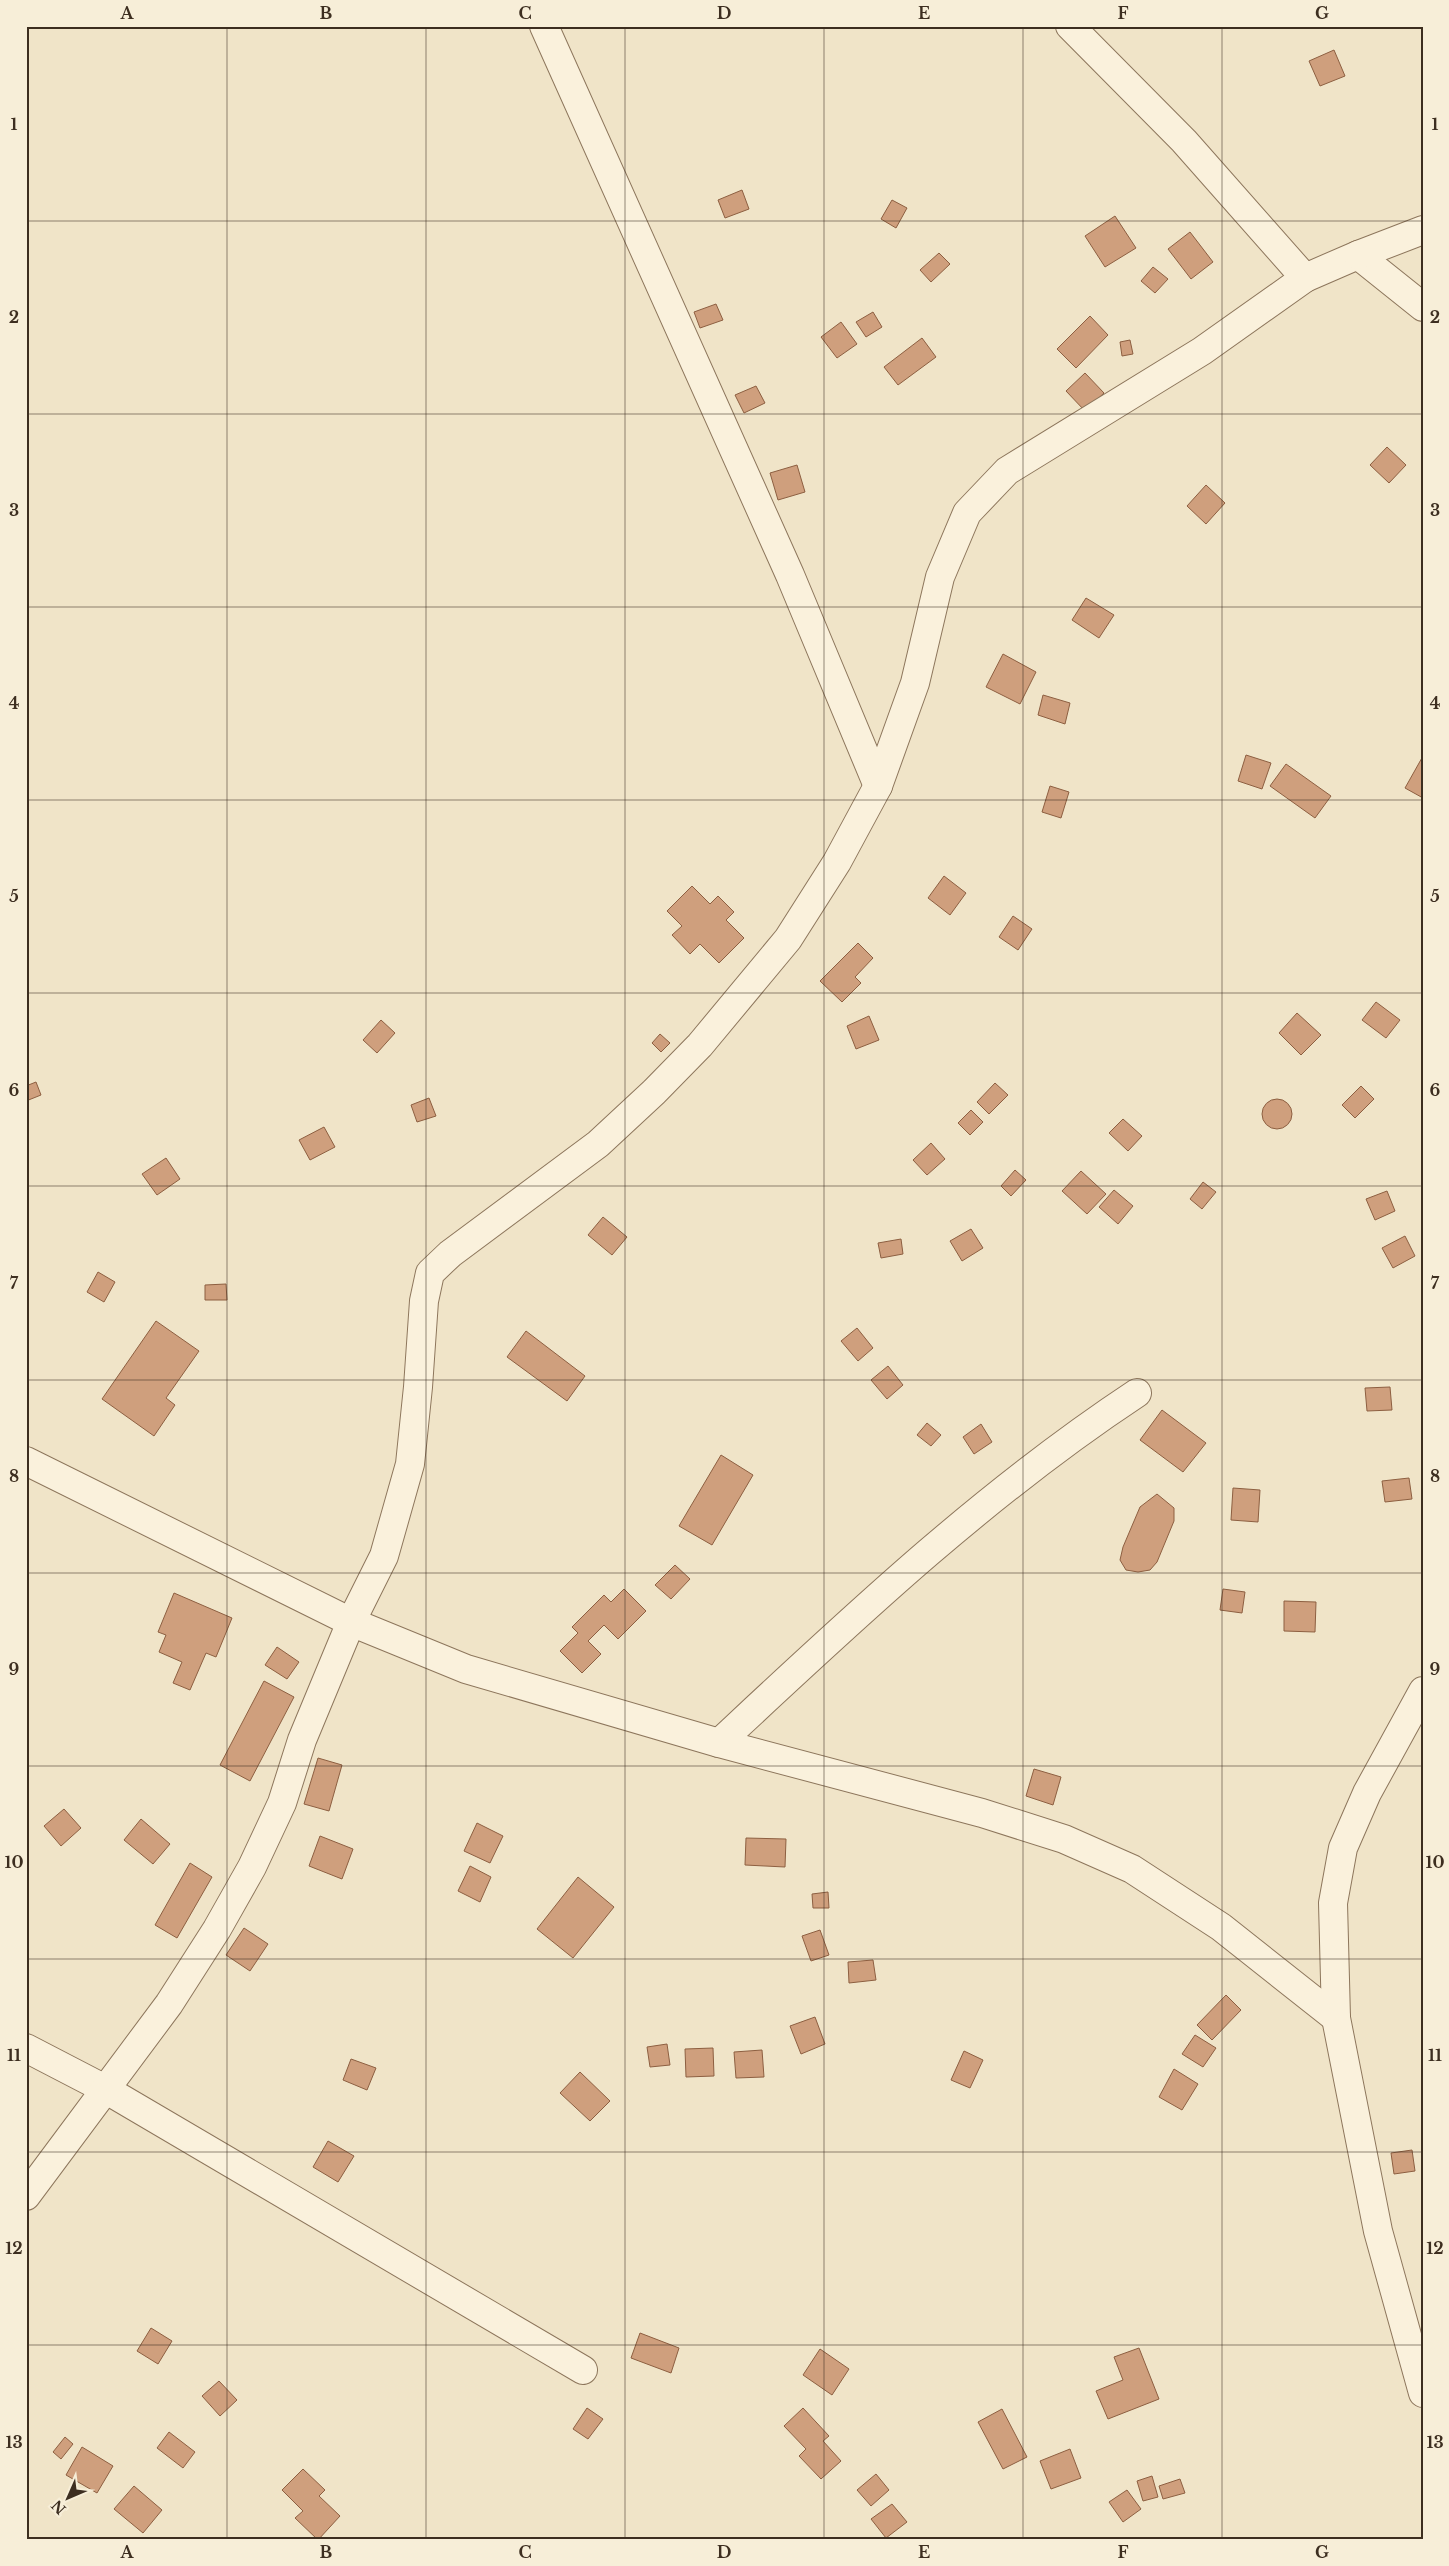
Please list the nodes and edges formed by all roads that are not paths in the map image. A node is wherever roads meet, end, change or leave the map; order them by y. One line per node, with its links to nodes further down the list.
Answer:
1 (544, 26): 7 (street)
2 (1070, 26): 5 (street)
3 (1423, 230): 4 (street)
4 (1358, 255): 5 (street); 6 (street)
5 (1305, 278): 7 (street)
6 (1423, 307)
7 (878, 786): 10 (street)
8 (1137, 1393): 12 (street)
9 (26, 1461): 10 (street)
10 (351, 1622): 12 (street); 15 (street)
11 (1423, 1691): 13 (street)
12 (719, 1743): 13 (street)
13 (1336, 2018): 18 (street)
14 (26, 2048): 15 (street)
15 (105, 2089): 16 (street); 17 (street)
16 (26, 2196)
17 (583, 2370)
18 (1423, 2393)

